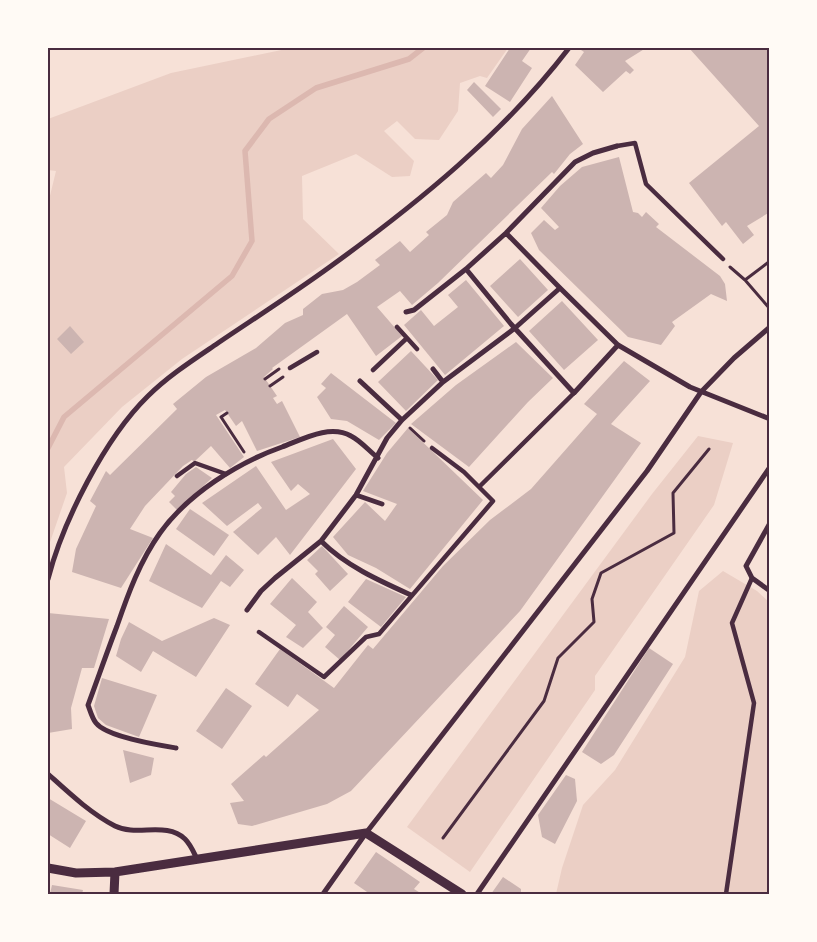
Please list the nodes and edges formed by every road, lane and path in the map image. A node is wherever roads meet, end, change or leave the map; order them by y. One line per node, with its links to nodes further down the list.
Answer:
1 (569, 48): 42 (street)
2 (617, 146): 3 (street); 4 (street)
3 (506, 233): 6 (street); 9 (street)
4 (723, 260)
5 (770, 261): 8 (path)
6 (466, 269): 11 (street); 14 (street)
7 (734, 271): 8 (path)
8 (745, 280): 10 (path)
9 (560, 288): 14 (street); 16 (street)
10 (770, 309)
11 (406, 312)
12 (397, 327): 15 (street)
13 (770, 327): 24 (street)
14 (515, 328): 23 (street); 25 (street)
15 (407, 338): 17 (street); 21 (street)
16 (618, 345): 24 (street); 25 (street)
17 (417, 349)
18 (317, 352): 19 (street)
19 (290, 368)
20 (433, 369): 23 (street)
21 (372, 370)
22 (360, 381): 28 (street)
23 (443, 382): 28 (street)
24 (700, 392): 27 (street); 49 (street)
25 (574, 393): 36 (street)
26 (227, 413): 32 (path)
27 (770, 419)
28 (402, 420): 29 (path); 31 (street)
29 (432, 448): 36 (street)
30 (709, 449): 50 (path)
31 (378, 458): 32 (street); 37 (street)
32 (250, 460): 34 (street)
33 (770, 467): 57 (street)
34 (226, 474): 35 (street); 47 (street)
35 (177, 476)
36 (480, 487): 44 (street)
37 (356, 495): 38 (street); 40 (street)
38 (382, 504)
39 (770, 523): 41 (street)
40 (321, 541): 44 (street); 45 (street)
41 (752, 578): 43 (street); 58 (street)
42 (48, 579)
43 (770, 591)
44 (411, 595): 46 (street)
45 (247, 610)
46 (259, 632)
47 (176, 748)
48 (48, 774): 51 (street)
49 (366, 833): 51 (street); 55 (street); 56 (street)
50 (443, 838)
51 (197, 859): 53 (street)
52 (48, 868): 53 (street)
53 (115, 872): 54 (street)
54 (114, 894)
55 (323, 894)
56 (462, 894)
57 (477, 894)
58 (726, 894)

